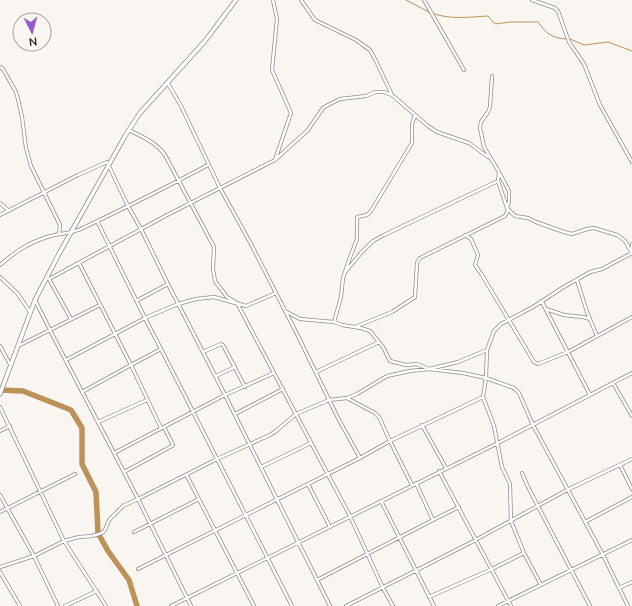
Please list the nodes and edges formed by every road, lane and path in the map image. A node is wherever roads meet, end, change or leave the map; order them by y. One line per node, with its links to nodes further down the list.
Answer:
1 (236, 0): 9 (street)
2 (273, 0): 14 (street)
3 (301, 0): 10 (street)
4 (424, 0): 7 (street)
5 (532, 0): 15 (street)
6 (0, 67): 22 (street)
7 (464, 70)
8 (492, 76): 13 (street)
9 (167, 82): 12 (street); 16 (street)
10 (392, 95): 11 (street); 14 (street)
11 (415, 115): 13 (street); 39 (street)
12 (128, 130): 17 (street); 19 (street)
13 (489, 157): 18 (street)
14 (275, 160): 21 (street)
15 (632, 162)
16 (208, 165): 19 (street); 21 (street)
17 (109, 166): 22 (street); 25 (street); 31 (street)
18 (499, 172): 20 (street); 26 (street)
19 (179, 181): 24 (street); 25 (street)
20 (498, 182): 26 (street); 39 (street)
21 (220, 188): 24 (street); 44 (street)
22 (44, 193): 27 (street); 32 (street)
23 (0, 203): 27 (street)
24 (191, 204): 30 (street); 48 (street)
25 (128, 206): 29 (street); 30 (street)
26 (507, 208): 33 (street); 36 (street)
27 (9, 211): 28 (street)
28 (0, 215)
29 (97, 221): 31 (street); 35 (street)
30 (141, 229): 35 (street); 43 (street)
31 (72, 232): 32 (street); 41 (street)
32 (59, 234): 38 (street)
33 (465, 235): 57 (street); 60 (street)
34 (632, 244): 36 (street)
35 (109, 246): 37 (street); 46 (street)
36 (632, 253): 42 (street)
37 (79, 263): 41 (street); 50 (street)
38 (0, 264)
39 (345, 273): 59 (street)
40 (0, 277): 53 (street)
41 (49, 278): 45 (street); 56 (street)
42 (577, 280): 47 (street); 58 (street)
43 (168, 284): 46 (street); 49 (street)
44 (276, 293): 48 (street); 52 (street)
45 (36, 300): 53 (street); 61 (street)
46 (136, 301): 54 (street)
47 (542, 302): 51 (street); 57 (street)
48 (237, 303): 49 (street); 77 (street)
49 (178, 304): 54 (street); 69 (street)
50 (100, 305): 56 (street); 62 (street)
51 (546, 309): 58 (street); 70 (street)
52 (285, 311): 59 (street); 76 (street)
53 (30, 312): 66 (street)
54 (144, 318): 62 (street); 67 (street)
55 (632, 318): 63 (street)
56 (71, 319): 61 (street)
57 (508, 320): 68 (street); 70 (street)
58 (590, 320): 63 (street)
59 (334, 322): 60 (street)
60 (355, 327): 64 (street)
61 (50, 330): 66 (street); 71 (street)
62 (116, 334): 71 (street); 72 (street)
63 (597, 336): 70 (street)
64 (379, 342): 75 (street); 76 (street)
65 (0, 346): 73 (street)
66 (18, 346): 73 (street)
67 (161, 349): 72 (street); 93 (street)
68 (487, 350): 75 (street); 80 (street)
69 (203, 352): 74 (street); 79 (street)
70 (568, 352): 87 (street)
71 (66, 360): 84 (street)
72 (131, 365): 84 (street); 90 (street)
73 (11, 366): 85 (street)
74 (235, 367): 79 (street); 82 (street)
75 (429, 369): 80 (street); 89 (street)
76 (316, 372): 91 (street)
77 (274, 373): 82 (street); 83 (street)
78 (632, 373): 81 (street)
79 (216, 376): 86 (street)
80 (486, 378): 88 (street); 99 (street)
81 (613, 383): 87 (street); 96 (street)
82 (245, 387): 86 (street)
83 (283, 390): 94 (street); 95 (street)
84 (82, 392): 97 (street)
85 (0, 394)
86 (226, 395): 93 (street); 94 (street)
87 (590, 395): 99 (street)
88 (483, 397): 98 (street); 105 (street)
89 (347, 398): 91 (street); 103 (street)
90 (147, 400): 97 (street); 101 (street)
91 (329, 400): 95 (street); 108 (street)
92 (0, 407): 100 (street)
93 (193, 412): 101 (street); 109 (street)
94 (235, 414): 106 (street)
95 (296, 414): 104 (street); 106 (street)
96 (632, 416)
97 (98, 422): 107 (street)
98 (422, 425): 103 (street); 113 (street)
99 (533, 425): 105 (street); 124 (street)
100 (10, 426): 102 (street); 125 (street)
101 (163, 428): 107 (street); 115 (street)
102 (0, 431)
103 (390, 441): 108 (street); 122 (street)
104 (311, 443): 112 (street); 118 (street)
105 (498, 443): 113 (street); 139 (street)
106 (249, 444): 109 (street); 112 (street)
107 (114, 453): 115 (street)
108 (360, 458): 118 (street)
109 (217, 459): 119 (street); 136 (street)
110 (632, 459): 111 (street)
111 (620, 465): 123 (street); 124 (street)
112 (261, 468): 130 (street)
113 (446, 468): 114 (street)
114 (439, 471): 120 (street); 133 (street)
115 (124, 472): 128 (street)
116 (522, 473): 132 (street)
117 (75, 474): 125 (street)
118 (327, 475): 121 (street); 137 (street)
119 (187, 476): 128 (street); 129 (street)
120 (416, 483): 122 (street); 138 (street)
121 (308, 484): 130 (street); 142 (street)
122 (412, 485): 131 (street)
123 (632, 489)
124 (567, 490): 132 (street); 140 (street)
125 (41, 492): 134 (street); 148 (street)
126 (0, 494): 134 (street)
127 (632, 497): 140 (street)
128 (138, 499): 141 (street); 148 (street)
129 (199, 499): 141 (street); 143 (street)
130 (277, 499): 136 (street); 149 (street)
131 (381, 501): 137 (street); 145 (street)
132 (538, 506): 139 (street); 159 (street)
133 (459, 507): 138 (street); 146 (street)
134 (7, 508): 135 (street); 153 (street)
135 (0, 512)
136 (246, 515): 143 (street); 155 (street)
137 (350, 516): 142 (street); 151 (street)
138 (433, 520): 145 (street)
139 (511, 521): 146 (street); 150 (street)
140 (585, 522): 152 (street)
141 (150, 525): 144 (street); 154 (street)
142 (330, 527): 149 (street)
143 (216, 531): 154 (street); 162 (street)
144 (134, 532)
145 (400, 538): 151 (street); 160 (street)
146 (476, 540): 158 (street); 160 (street)
147 (632, 540): 152 (street)
148 (64, 541): 153 (street); 168 (street)
149 (299, 543): 155 (street); 163 (street)
150 (524, 553): 158 (street); 165 (street)
151 (367, 555): 163 (street); 166 (street)
152 (603, 555): 159 (street); 167 (street)
153 (34, 556): 156 (street); 173 (street)
154 (165, 556): 157 (street); 170 (street)
155 (268, 557): 162 (street); 179 (street)
156 (0, 567)
157 (138, 569)
158 (492, 569): 169 (street); 171 (street)
159 (572, 570): 165 (street); 186 (street)
160 (417, 571): 166 (street); 169 (street)
161 (0, 572): 172 (street)
162 (237, 572): 170 (street); 178 (street)
163 (318, 580): 180 (street)
164 (632, 582): 167 (street)
165 (541, 586): 171 (street)
166 (382, 588): 181 (street); 182 (street)
167 (619, 588): 187 (street)
168 (97, 591): 174 (street); 175 (street)
169 (429, 596): 183 (street)
170 (187, 599): 176 (street); 177 (street)
171 (509, 601): 184 (street); 185 (street)
172 (20, 606)
173 (58, 606)
174 (65, 606)
175 (106, 606)
176 (171, 606)
177 (191, 606)
178 (254, 606)
179 (292, 606)
180 (330, 606)
181 (346, 606)
182 (393, 606)
183 (434, 606)
184 (498, 606)
185 (511, 606)
186 (589, 606)
187 (628, 606)

